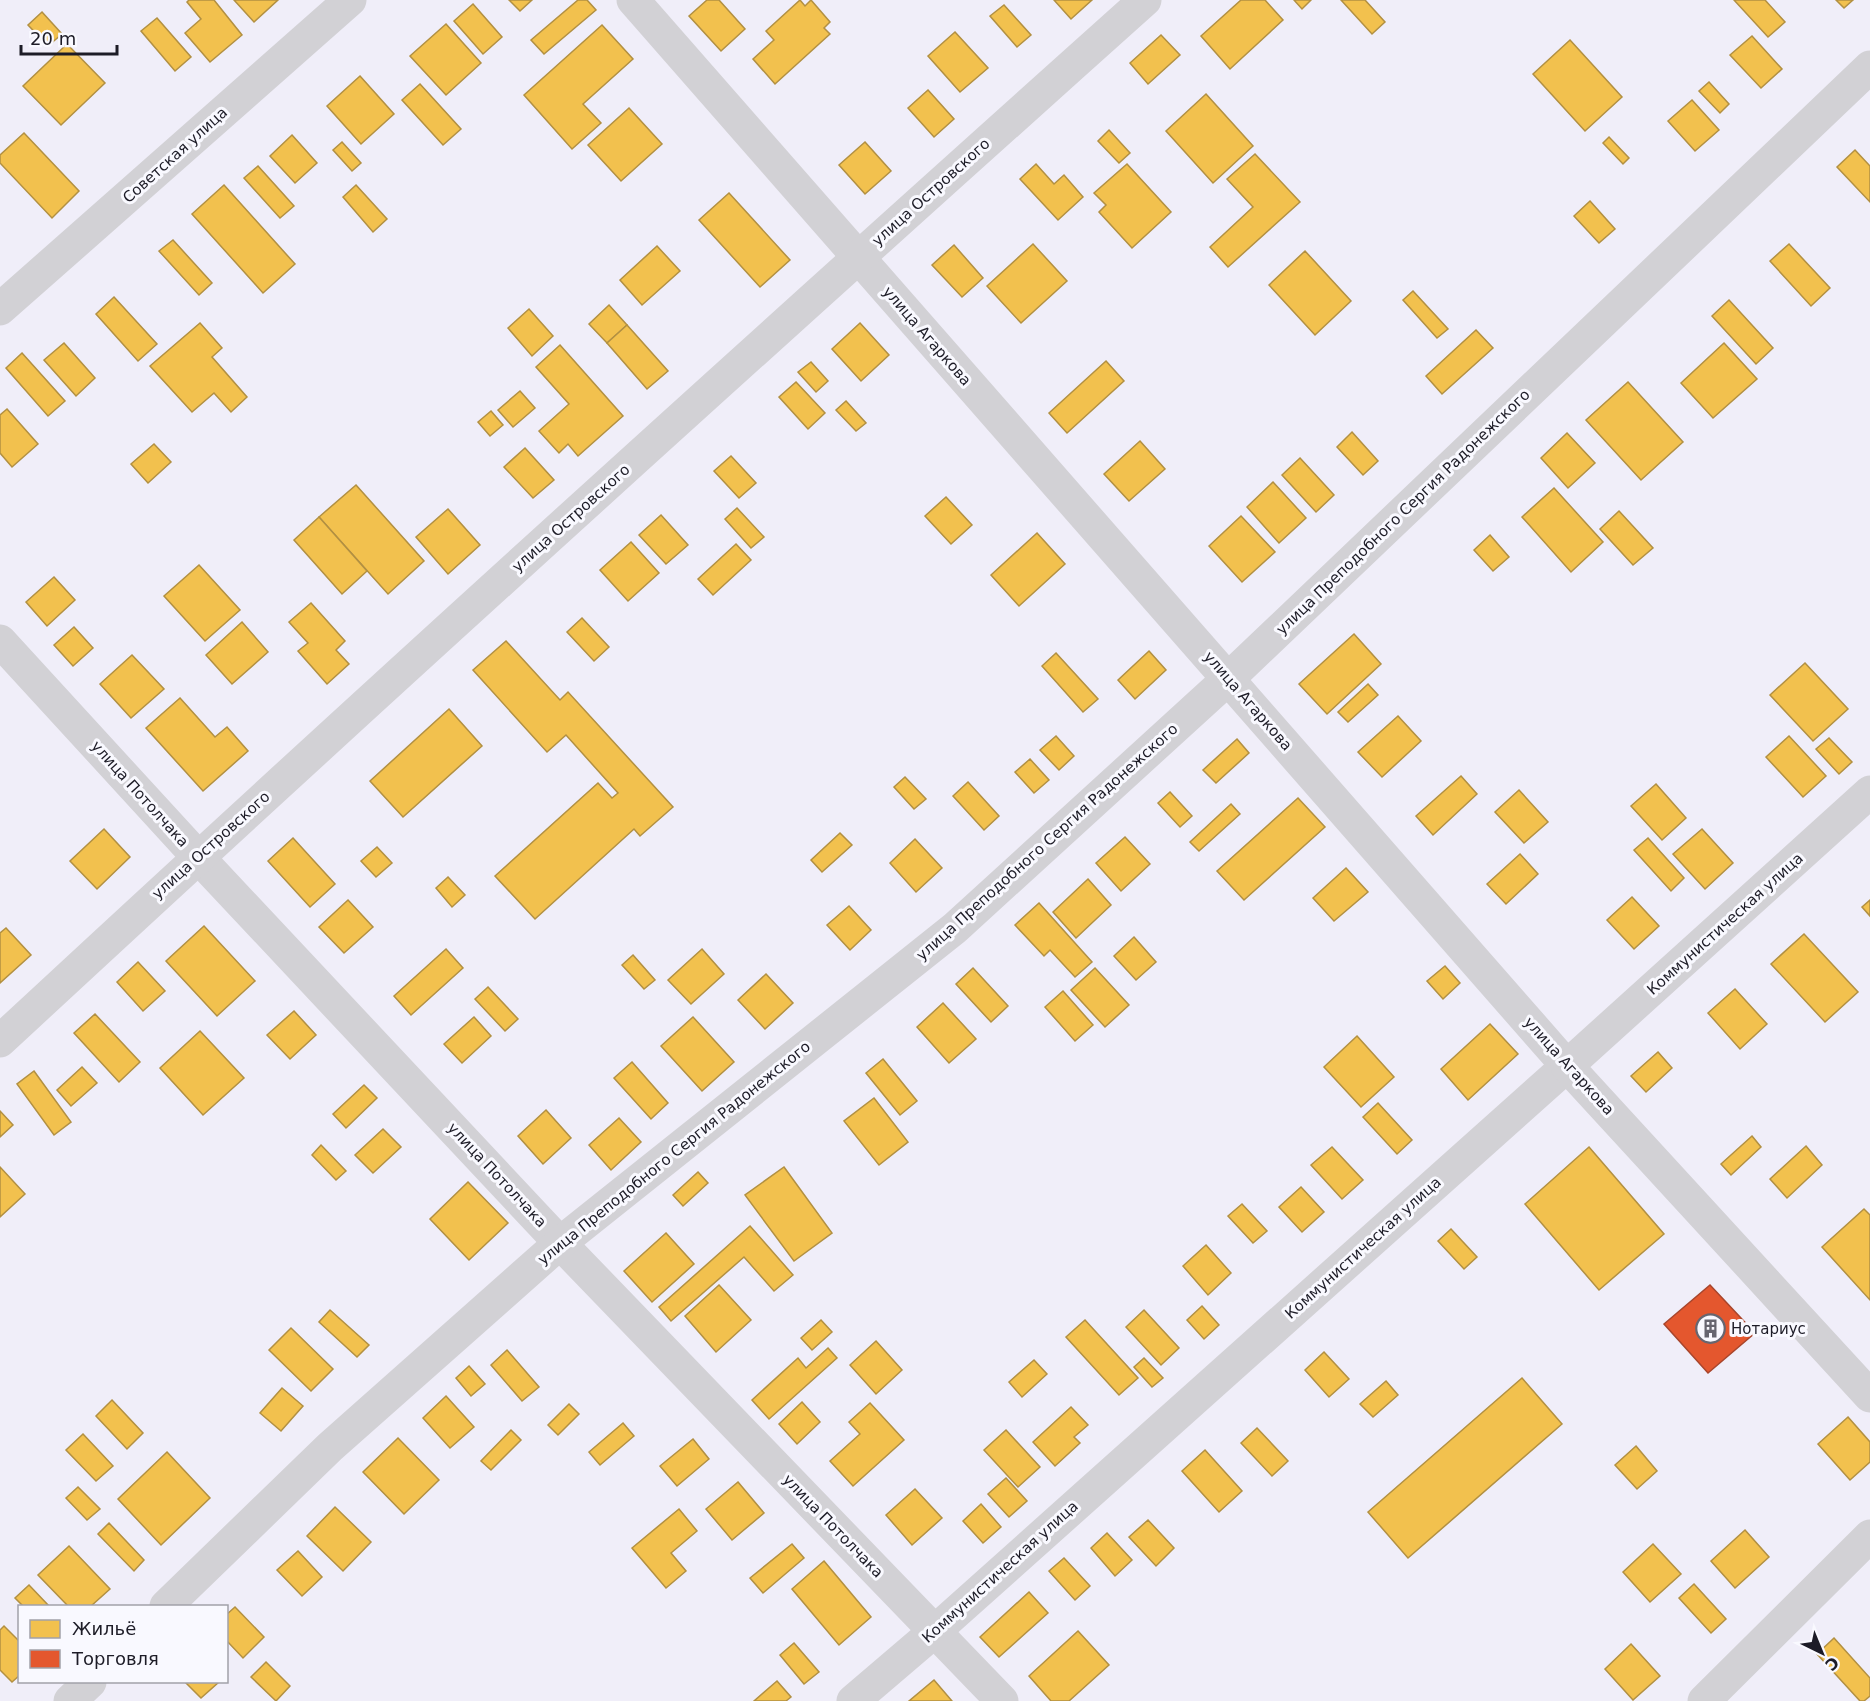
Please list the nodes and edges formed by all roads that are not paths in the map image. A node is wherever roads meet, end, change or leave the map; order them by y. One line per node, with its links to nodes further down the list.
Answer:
1 (350, 0): 6 (street, Советская улица)
2 (633, 0): 5 (street, улица Агаркова)
3 (1145, 0): 5 (street, улица Островского)
4 (1870, 67): 8 (street, улица Преподобного Сергия Радонежского)
5 (858, 258): 8 (street, улица Агаркова); 10 (street, улица Островского)
6 (0, 309)
7 (0, 641): 10 (street, улица Потолчака)
8 (1229, 678): 12 (street, улица Агаркова); 13 (street, улица Преподобного Сергия Радонежского)
9 (1870, 792): 12 (street, Коммунистическая улица)
10 (198, 857): 11 (street, улица Островского); 13 (street, улица Потолчака)
11 (0, 1041)
12 (1567, 1066): 14 (street, улица Агаркова); 17 (street, Коммунистическая улица)
13 (560, 1243): 16 (street, улица Преподобного Сергия Радонежского); 17 (street, улица Потолчака)
14 (1870, 1396)
15 (1870, 1536): 22 (street)
16 (167, 1605)
17 (935, 1631): 20 (street, Коммунистическая улица); 21 (street, улица Потолчака)
18 (89, 1683): 19 (street)
19 (70, 1701)
20 (853, 1701)
21 (1002, 1701)
22 (1704, 1701)

